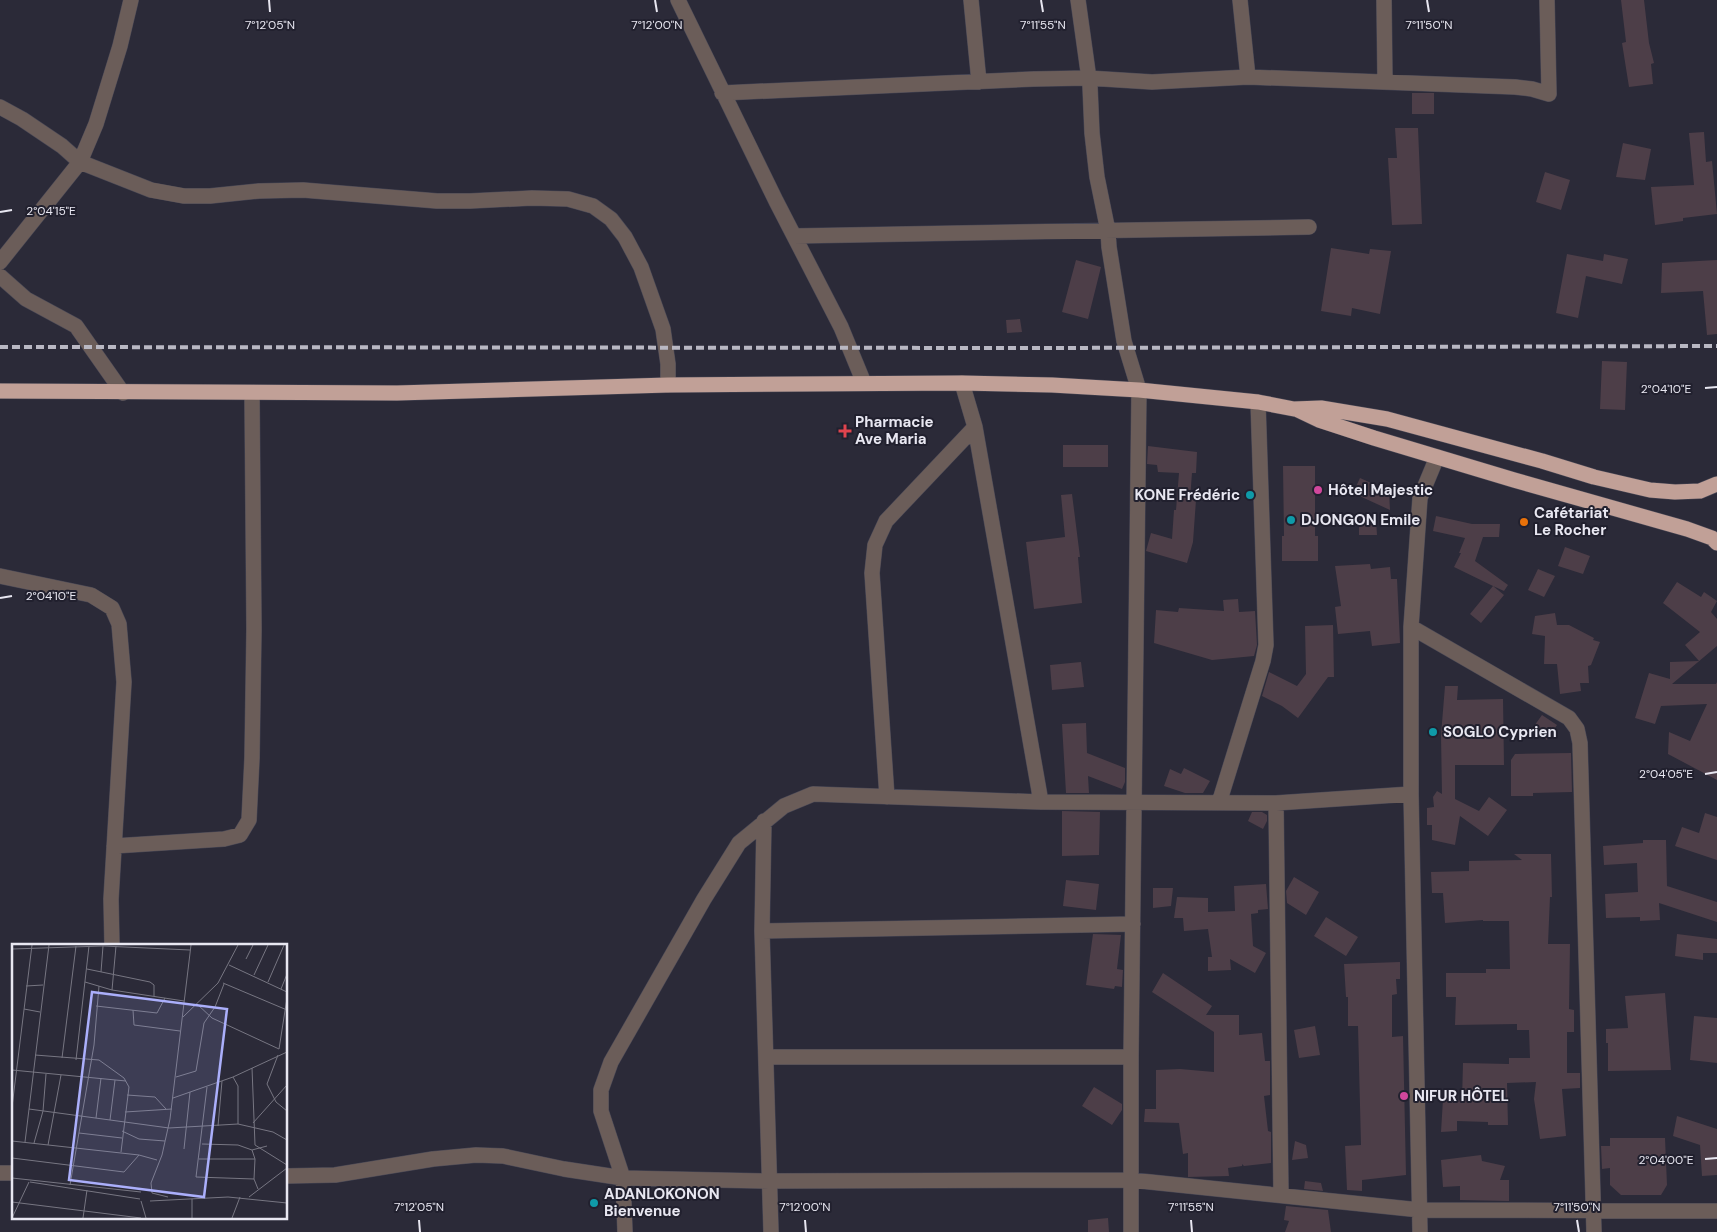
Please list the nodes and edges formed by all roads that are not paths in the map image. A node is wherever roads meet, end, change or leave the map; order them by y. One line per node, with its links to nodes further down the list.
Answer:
1 (131, 0): 14 (street)
2 (678, 0): 12 (street)
3 (971, 0): 11 (street)
4 (1078, 0): 9 (street)
5 (1240, 0): 8 (street)
6 (1384, 0): 10 (street)
7 (1547, 0): 10 (street)
8 (1248, 77): 9 (street); 10 (street)
9 (1088, 78): 11 (street); 16 (street)
10 (1385, 81)
11 (979, 82): 12 (street)
12 (722, 93): 17 (street)
13 (0, 107): 14 (street)
14 (80, 162): 18 (street); 22 (street)
15 (1309, 227): 16 (street)
16 (1108, 230): 17 (street); 23 (street)
17 (794, 236): 20 (street)
18 (0, 262)
19 (0, 276): 25 (street)
20 (864, 383): 21 (highway); 22 (highway)
21 (962, 383): 23 (highway); 29 (street)
22 (668, 385): 26 (highway)
23 (1139, 390): 27 (highway); 38 (street)
24 (0, 391): 25 (highway)
25 (123, 393): 26 (highway)
26 (252, 394): 42 (street)
27 (1258, 402): 28 (highway); 39 (street)
28 (1294, 409): 30 (highway); 31 (highway)
29 (975, 426): 36 (street); 37 (street)
30 (1437, 457): 32 (highway); 34 (street)
31 (1717, 484)
32 (1717, 543)
33 (0, 576): 42 (street)
34 (1411, 627): 35 (street); 54 (street)
35 (1411, 794): 40 (street); 53 (street)
36 (887, 797): 37 (street); 41 (street)
37 (1042, 802): 38 (street)
38 (1135, 802): 39 (street); 43 (street)
39 (1219, 803): 40 (street)
40 (1276, 803): 52 (street)
41 (764, 821): 44 (street); 49 (street)
42 (114, 846): 45 (street)
43 (1133, 924): 44 (street); 47 (street)
44 (762, 931): 46 (street)
45 (112, 944)
46 (766, 1057): 47 (street); 51 (street)
47 (1131, 1057): 50 (street)
48 (288, 1176): 49 (street)
49 (623, 1178): 51 (street); 56 (street)
50 (1131, 1180): 51 (street); 52 (street); 58 (street)
51 (769, 1181): 57 (street)
52 (1281, 1194): 53 (street)
53 (1420, 1210): 54 (street); 59 (street)
54 (1594, 1210): 55 (street); 60 (street)
55 (1717, 1211)
56 (625, 1232)
57 (771, 1232)
58 (1131, 1232)
59 (1420, 1232)
60 (1594, 1232)

